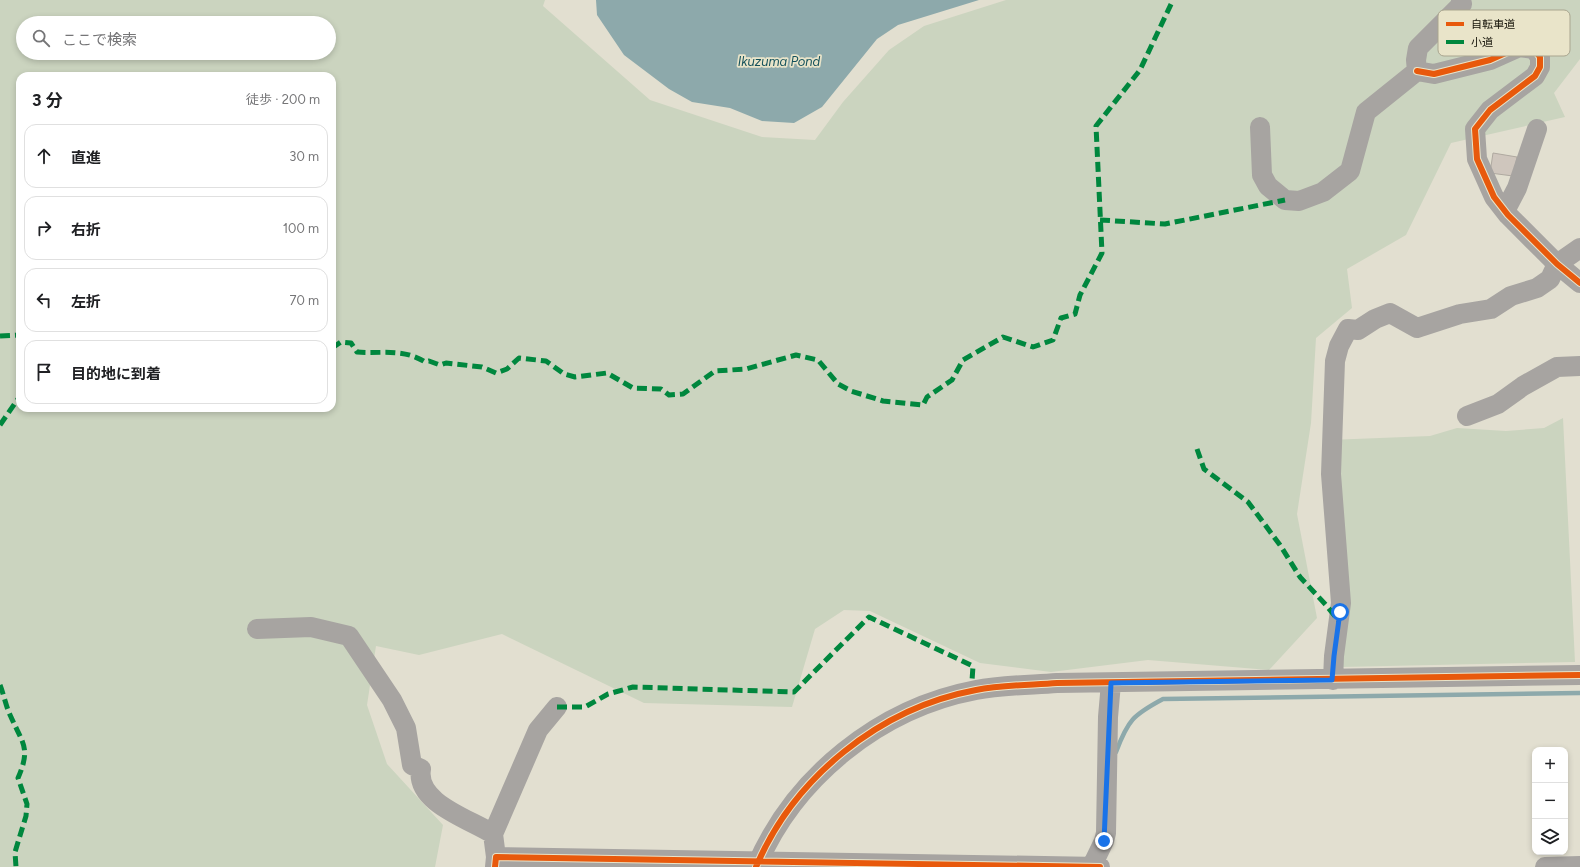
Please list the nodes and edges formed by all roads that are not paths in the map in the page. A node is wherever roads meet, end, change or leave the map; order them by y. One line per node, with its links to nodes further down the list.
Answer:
1 (1461, 0): 2 (street)
2 (1456, 10)
3 (1438, 28): 6 (street)
4 (1499, 56): 6 (street)
5 (1539, 56): 9 (street)
6 (1417, 71): 7 (street)
7 (1260, 127)
8 (1536, 129): 9 (street)
9 (1505, 211): 11 (street)
10 (1580, 248): 11 (street)
11 (1557, 264): 12 (street); 17 (street)
12 (1580, 283)
13 (1580, 366): 14 (street)
14 (1468, 416)
15 (257, 629): 20 (street)
16 (1580, 675): 17 (street)
17 (1332, 680): 18 (street)
18 (1111, 683): 22 (street); 23 (street)
19 (557, 707): 20 (street)
20 (493, 834): 21 (street)
21 (496, 862): 22 (street)
22 (757, 864): 23 (street)
23 (1096, 866)
24 (1580, 866): 25 (street)
25 (1545, 867)

